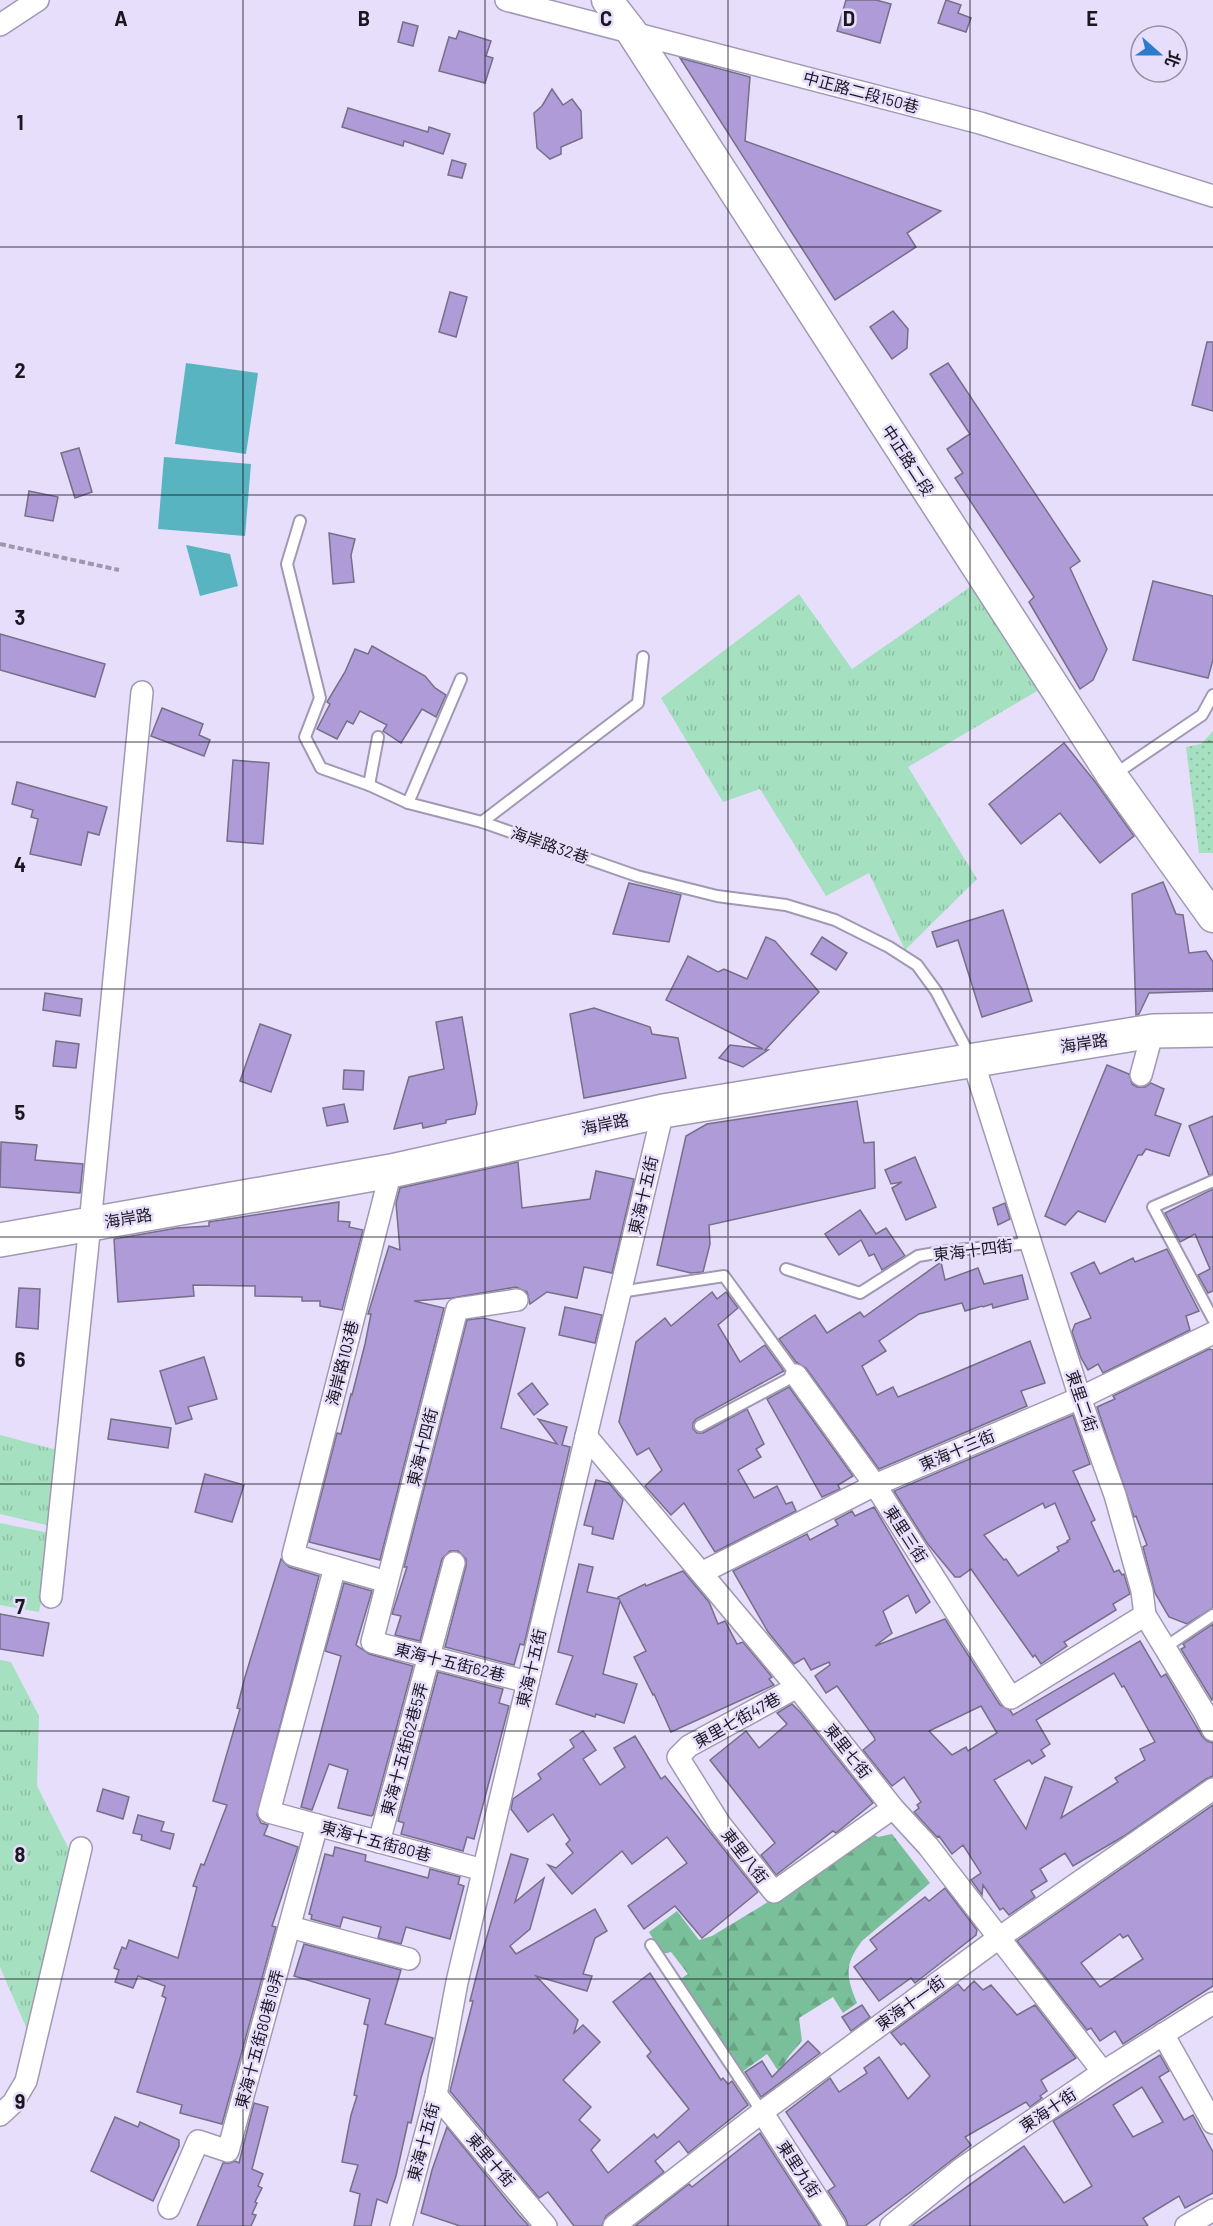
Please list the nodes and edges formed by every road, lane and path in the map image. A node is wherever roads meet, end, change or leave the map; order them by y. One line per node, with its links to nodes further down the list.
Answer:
1 (38, 0): 4 (street)
2 (506, 0): 5 (street, 中正路二段150巷)
3 (607, 0): 5 (street, 中正路二段)
4 (0, 26)
5 (631, 31): 6 (street, 中正路二段150巷); 15 (street, 中正路二段)
6 (1213, 196)
7 (300, 521): 16 (lane, 海岸路32巷)
8 (0, 544): 9 (path)
9 (119, 570)
10 (643, 657): 18 (lane)
11 (461, 679): 17 (lane)
12 (142, 692): 27 (street)
13 (1213, 695): 15 (lane)
14 (378, 737): 16 (lane)
15 (1112, 776): 19 (street, 中正路二段)
16 (369, 785): 17 (lane, 海岸路32巷)
17 (408, 802): 18 (lane, 海岸路32巷)
18 (482, 822): 22 (lane, 海岸路32巷)
19 (1213, 917)
20 (1213, 1030): 21 (main road, 海岸路)
21 (1153, 1031): 22 (main road, 海岸路); 23 (street)
22 (973, 1061): 24 (main road, 海岸路); 29 (street, 東里二街)
23 (1141, 1076)
24 (663, 1111): 25 (main road, 海岸路); 31 (street, 東海十五街)
25 (391, 1171): 27 (main road, 海岸路); 41 (street, 海岸路103巷)
26 (1213, 1181): 33 (lane)
27 (90, 1224): 28 (main road, 海岸路); 44 (street)
28 (0, 1240)
29 (1030, 1243): 30 (lane, 東海十四街); 36 (street, 東里二街)
30 (786, 1269)
31 (620, 1292): 35 (lane); 38 (street, 東海十五街)
32 (517, 1300): 43 (street, 東海十四街)
33 (1213, 1319)
34 (1213, 1333): 36 (street, 東海十三街)
35 (796, 1375): 37 (lane); 39 (street, 東里三街)
36 (1080, 1398): 39 (street, 東海十三街); 45 (street, 東里二街)
37 (700, 1426)
38 (586, 1436): 42 (street, 東里七街); 50 (street, 東海十五街)
39 (874, 1485): 42 (street, 東海十三街); 45 (street, 東里三街)
40 (454, 1563): 49 (street, 東海十五街62巷5弄)
41 (335, 1567): 43 (street); 56 (street, 東海十五街80巷)
42 (703, 1572): 51 (street, 東里七街)
43 (387, 1582): 47 (street, 東海十四街)
44 (51, 1597)
45 (1145, 1615): 48 (street, 東里二街)
46 (1213, 1615): 48 (lane)
47 (372, 1642): 49 (street, 東海十五街62巷)
48 (1164, 1648): 52 (street, 東里二街)
49 (429, 1657): 50 (street, 東海十五街62巷); 57 (street, 東海十五街62巷5弄)
50 (528, 1682): 59 (street, 東海十五街)
51 (797, 1687): 53 (street, 東里七街47巷); 55 (street, 東里七街)
52 (1213, 1730)
53 (678, 1757): 55 (street, 東里八街)
54 (1213, 1789): 61 (street, 東海十一街)
55 (893, 1808): 61 (street, 東里七街)
56 (317, 1825): 57 (street, 東海十五街80巷); 60 (street, 東海十五街80巷19弄)
57 (378, 1842): 59 (street, 東海十五街80巷)
58 (81, 1848): 69 (street)
59 (483, 1869): 67 (street, 東海十五街)
60 (290, 1927): 63 (street); 71 (street, 東海十五街80巷19弄)
61 (1000, 1937): 66 (street, 東里七街); 68 (street, 東海十一街)
62 (651, 1946): 68 (lane)
63 (410, 1959)
64 (1213, 2003): 65 (street, 東海十街)
65 (1164, 2034): 66 (street, 東海十街); 70 (street)
66 (1103, 2072): 77 (street, 東海十街)
67 (436, 2095): 73 (street, 東海十五街); 74 (street, 東里十街)
68 (762, 2112): 75 (street, 東海十一街); 76 (street, 東里九街)
69 (0, 2115)
70 (1213, 2123)
71 (169, 2208)
72 (1213, 2210): 78 (street)
73 (402, 2226)
74 (546, 2226)
75 (614, 2226)
76 (835, 2226)
77 (891, 2226)
78 (1186, 2226)

